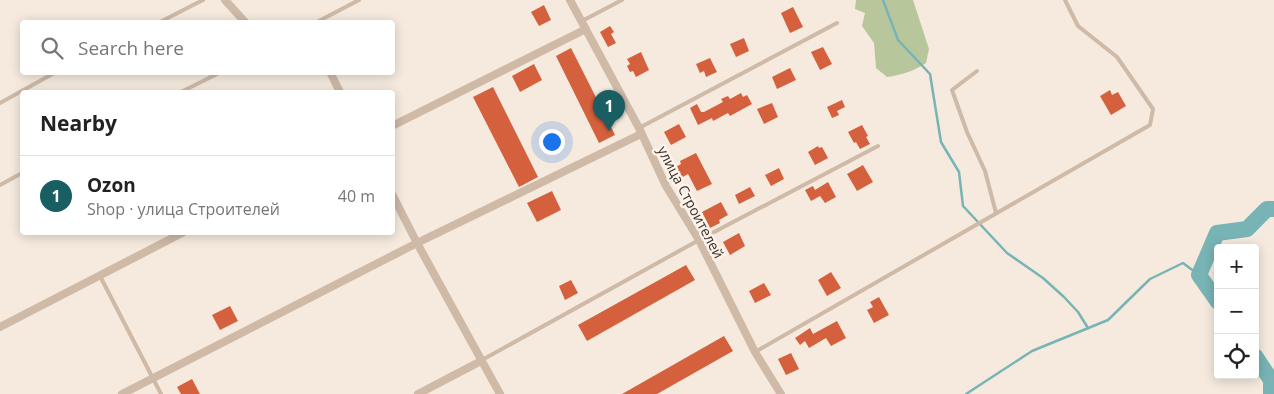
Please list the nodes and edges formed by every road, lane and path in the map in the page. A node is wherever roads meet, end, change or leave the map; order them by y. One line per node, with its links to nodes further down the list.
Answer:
1 (202, 0): 7 (lane)
2 (225, 0): 8 (street)
3 (359, 0): 9 (lane)
4 (570, 0): 11 (street, улица Строителей)
5 (622, 0): 11 (lane)
6 (1065, 0): 27 (lane)
7 (164, 20)
8 (243, 20)
9 (321, 20)
10 (837, 22): 22 (lane)
11 (584, 25): 21 (street); 22 (street, улица Строителей)
12 (977, 71): 27 (lane)
13 (51, 75): 16 (lane)
14 (215, 75): 17 (lane)
15 (332, 75): 18 (street)
16 (23, 90)
17 (185, 90)
18 (339, 90)
19 (20, 92): 20 (lane)
20 (0, 103)
21 (395, 124)
22 (640, 131): 29 (street, улица Строителей); 30 (street)
23 (878, 146): 29 (lane)
24 (20, 174): 25 (lane)
25 (0, 185)
26 (395, 200): 30 (street)
27 (996, 214): 33 (lane)
28 (178, 235): 31 (street)
29 (699, 240): 33 (street, улица Строителей); 34 (lane)
30 (417, 243): 34 (street); 35 (street)
31 (100, 276): 32 (street); 35 (lane)
32 (0, 327)
33 (755, 352): 40 (street, улица Строителей)
34 (481, 361): 38 (street); 39 (street)
35 (152, 379): 36 (street); 37 (lane)
36 (122, 394)
37 (160, 394)
38 (418, 394)
39 (500, 394)
40 (781, 394)

